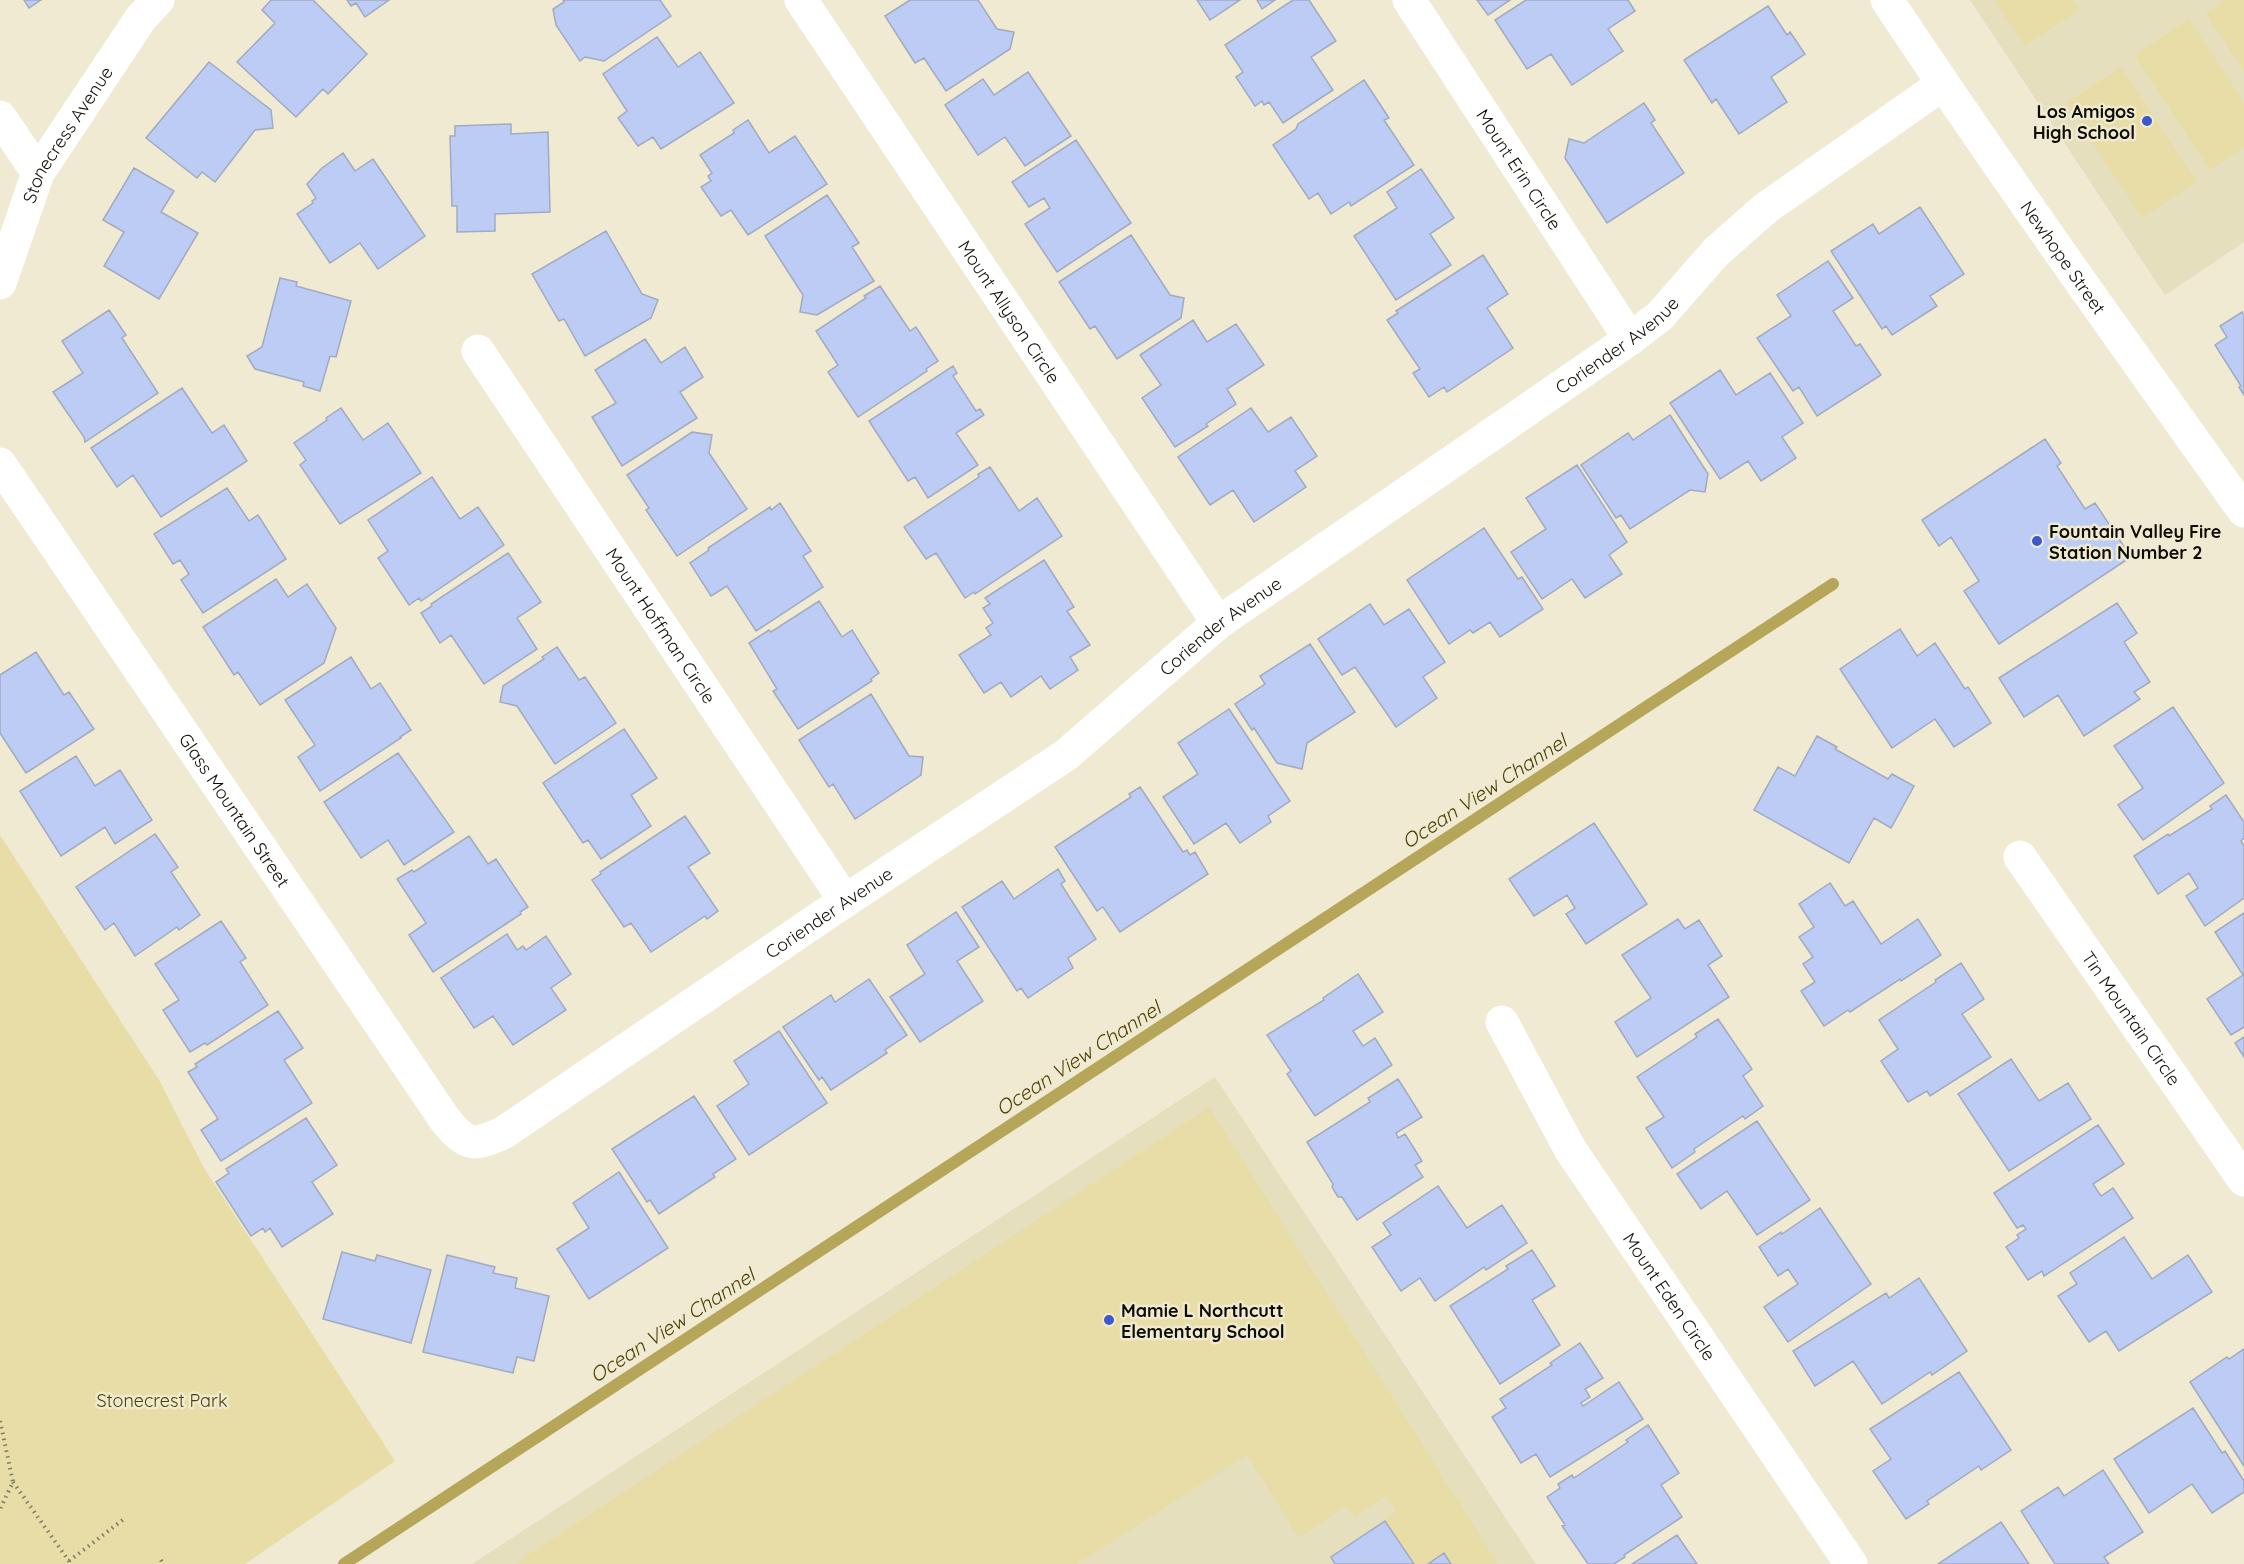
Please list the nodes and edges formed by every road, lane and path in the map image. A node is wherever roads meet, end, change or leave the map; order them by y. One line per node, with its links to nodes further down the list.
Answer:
1 (158, 0): 7 (street, Stonecress Avenue)
2 (801, 0): 13 (street, Mount Allyson Circle)
3 (1409, 0): 9 (street, Mount Erin Circle)
4 (1887, 0): 5 (street, Newhope Street)
5 (1943, 84): 9 (street, Coriender Avenue); 12 (street, Newhope Street)
6 (0, 117): 7 (street)
7 (38, 173): 8 (street, Stonecress Avenue)
8 (0, 284)
9 (1630, 339): 13 (street, Coriender Avenue)
10 (478, 351): 15 (street, Mount Hoffman Circle)
11 (0, 464): 17 (street, Glass Mountain Street)
12 (2244, 511)
13 (1218, 623): 15 (street, Coriender Avenue)
14 (2020, 857): 18 (street, Tin Mountain Circle)
15 (845, 901): 17 (street, Coriender Avenue)
16 (1502, 1022): 24 (street, Mount Eden Circle)
17 (480, 1143)
18 (2244, 1180)
19 (0, 1421): 20 (path)
20 (13, 1482): 21 (path); 23 (path)
21 (0, 1509)
22 (124, 1519): 23 (path)
23 (70, 1562)
24 (1851, 1564)

